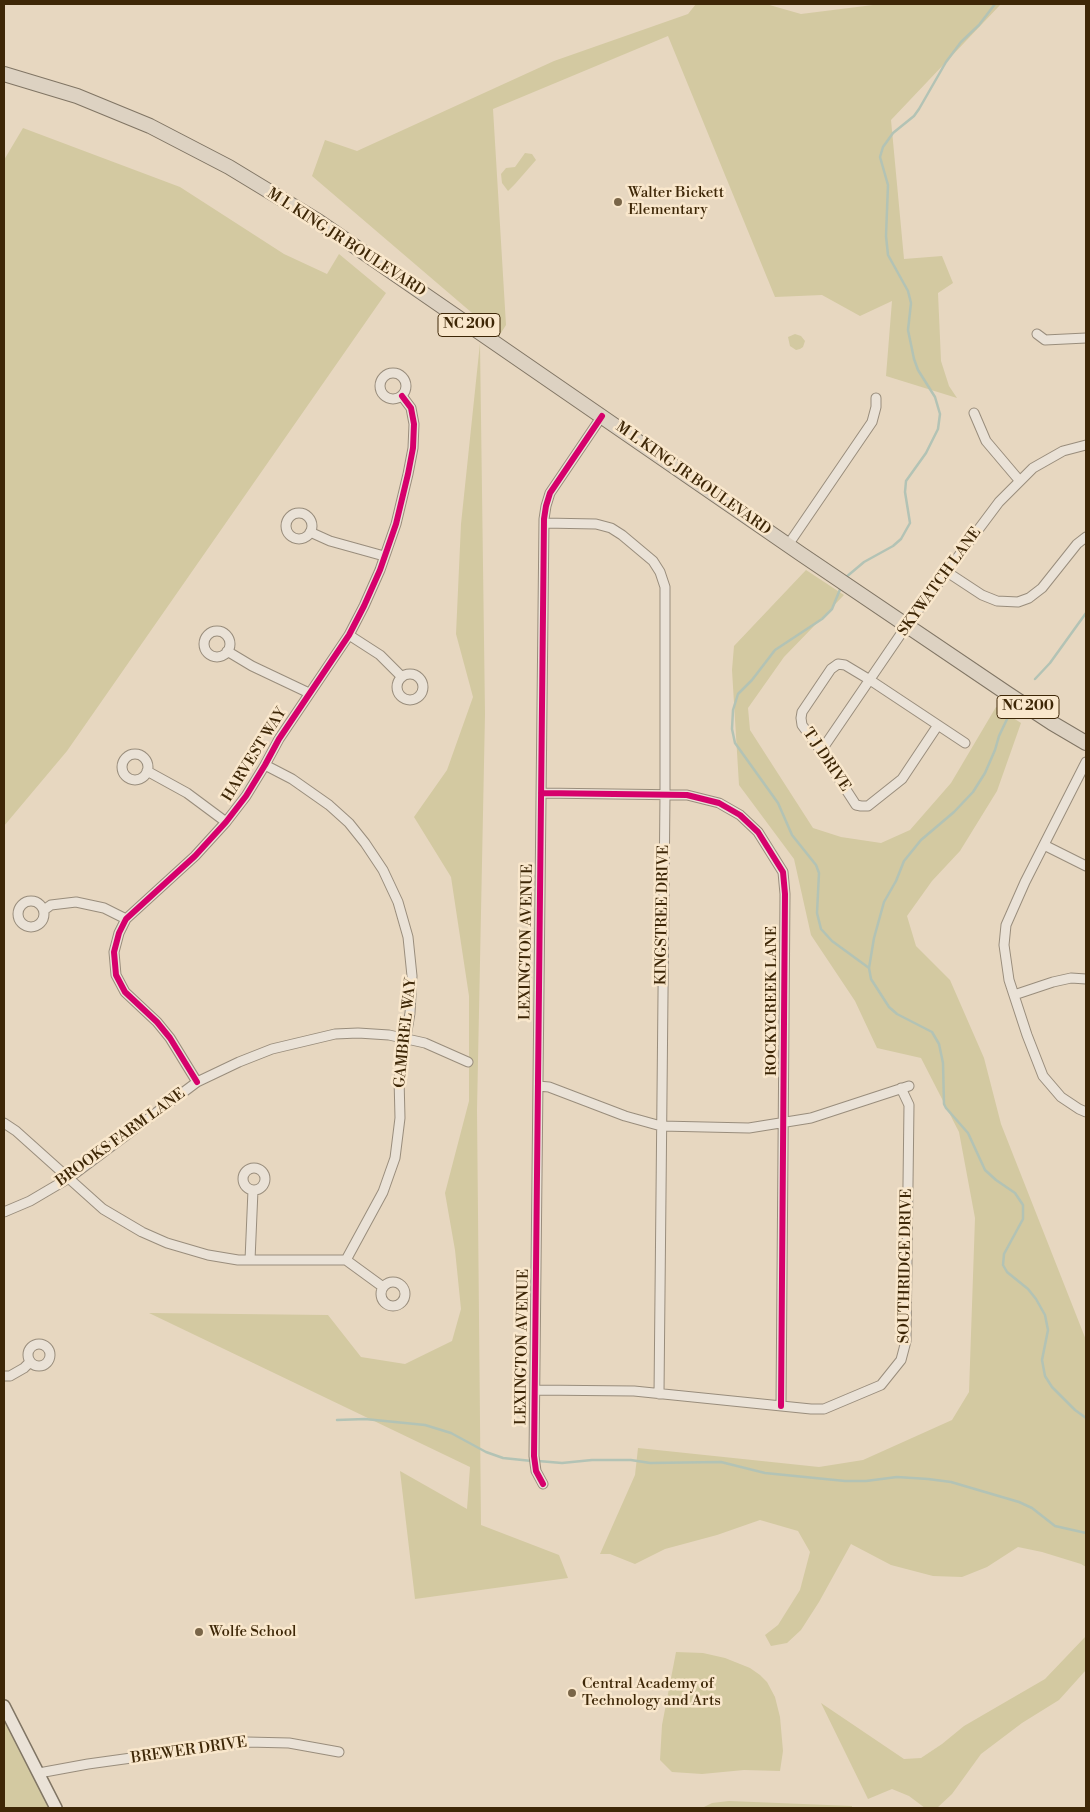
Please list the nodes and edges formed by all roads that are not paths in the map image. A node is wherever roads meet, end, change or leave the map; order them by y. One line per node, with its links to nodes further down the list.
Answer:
1 (4, 74): 7 (main road, M L KING JR BOULEVARD / NC 200)
2 (1037, 334): 3 (street)
3 (1086, 338)
4 (402, 396): 14 (street, HARVEST WAY)
5 (876, 398): 13 (street)
6 (974, 413): 9 (street)
7 (602, 416): 10 (street, LEXINGTON AVENUE); 13 (main road, M L KING JR BOULEVARD / NC 200)
8 (1086, 445): 9 (street, SKYWATCH LANE)
9 (1019, 480): 15 (street, SKYWATCH LANE)
10 (544, 523): 29 (street, LEXINGTON AVENUE); 30 (street, KINGSTREE DRIVE)
11 (310, 532): 14 (street)
12 (1086, 537): 15 (street)
13 (788, 545): 16 (main road, M L KING JR BOULEVARD / NC 200)
14 (384, 556): 17 (street, HARVEST WAY)
15 (947, 572): 16 (street, SKYWATCH LANE)
16 (908, 625): 20 (street, SKYWATCH LANE); 24 (main road, M L KING JR BOULEVARD / NC 200)
17 (349, 635): 19 (street); 21 (street, HARVEST WAY)
18 (227, 651): 21 (street)
19 (402, 676)
20 (870, 680): 22 (street, T J DRIVE); 25 (street, SKYWATCH LANE); 25 (street, T J DRIVE)
21 (310, 693): 27 (street, HARVEST WAY)
22 (938, 725): 23 (street, T J DRIVE); 25 (street, T J DRIVE)
23 (965, 743)
24 (1086, 743)
25 (822, 751)
26 (1086, 762): 32 (street)
27 (265, 766): 31 (street, HARVEST WAY); 38 (street, GAMBREL WAY)
28 (147, 772): 31 (street)
29 (541, 793): 30 (street, ROCKYCREEK LANE); 41 (street, LEXINGTON AVENUE)
30 (664, 795): 44 (street, ROCKYCREEK LANE); 45 (street, KINGSTREE DRIVE)
31 (226, 822): 35 (street, HARVEST WAY)
32 (1044, 845): 33 (street); 37 (street)
33 (1086, 866)
34 (44, 910): 35 (street)
35 (126, 919): 40 (street, HARVEST WAY)
36 (1086, 979): 37 (street)
37 (1014, 995): 42 (street)
38 (404, 1039): 39 (street, BROOKS FARM LANE); 40 (street, BROOKS FARM LANE); 50 (street, GAMBREL WAY)
39 (468, 1062)
40 (197, 1082): 46 (street, BROOKS FARM LANE)
41 (538, 1086): 45 (street); 54 (street, LEXINGTON AVENUE)
42 (1086, 1112)
43 (4, 1122): 46 (street)
44 (783, 1123): 45 (street); 56 (street, ROCKYCREEK LANE); 56 (street, SOUTHRIDGE DRIVE)
45 (662, 1126): 55 (street, KINGSTREE DRIVE)
46 (69, 1178): 48 (street, BROOKS FARM LANE); 49 (street)
47 (253, 1190): 49 (street)
48 (4, 1212)
49 (250, 1260): 50 (street)
50 (346, 1260): 51 (street)
51 (383, 1287)
52 (30, 1362): 53 (street)
53 (4, 1376)
54 (535, 1390): 55 (street, SOUTHRIDGE DRIVE); 57 (street, LEXINGTON AVENUE)
55 (659, 1394): 56 (street, SOUTHRIDGE DRIVE)
56 (781, 1406)
57 (543, 1484)
58 (4, 1706): 60 (main road)
59 (339, 1752): 60 (street, BREWER DRIVE)
60 (39, 1773): 61 (main road)
61 (56, 1808)

